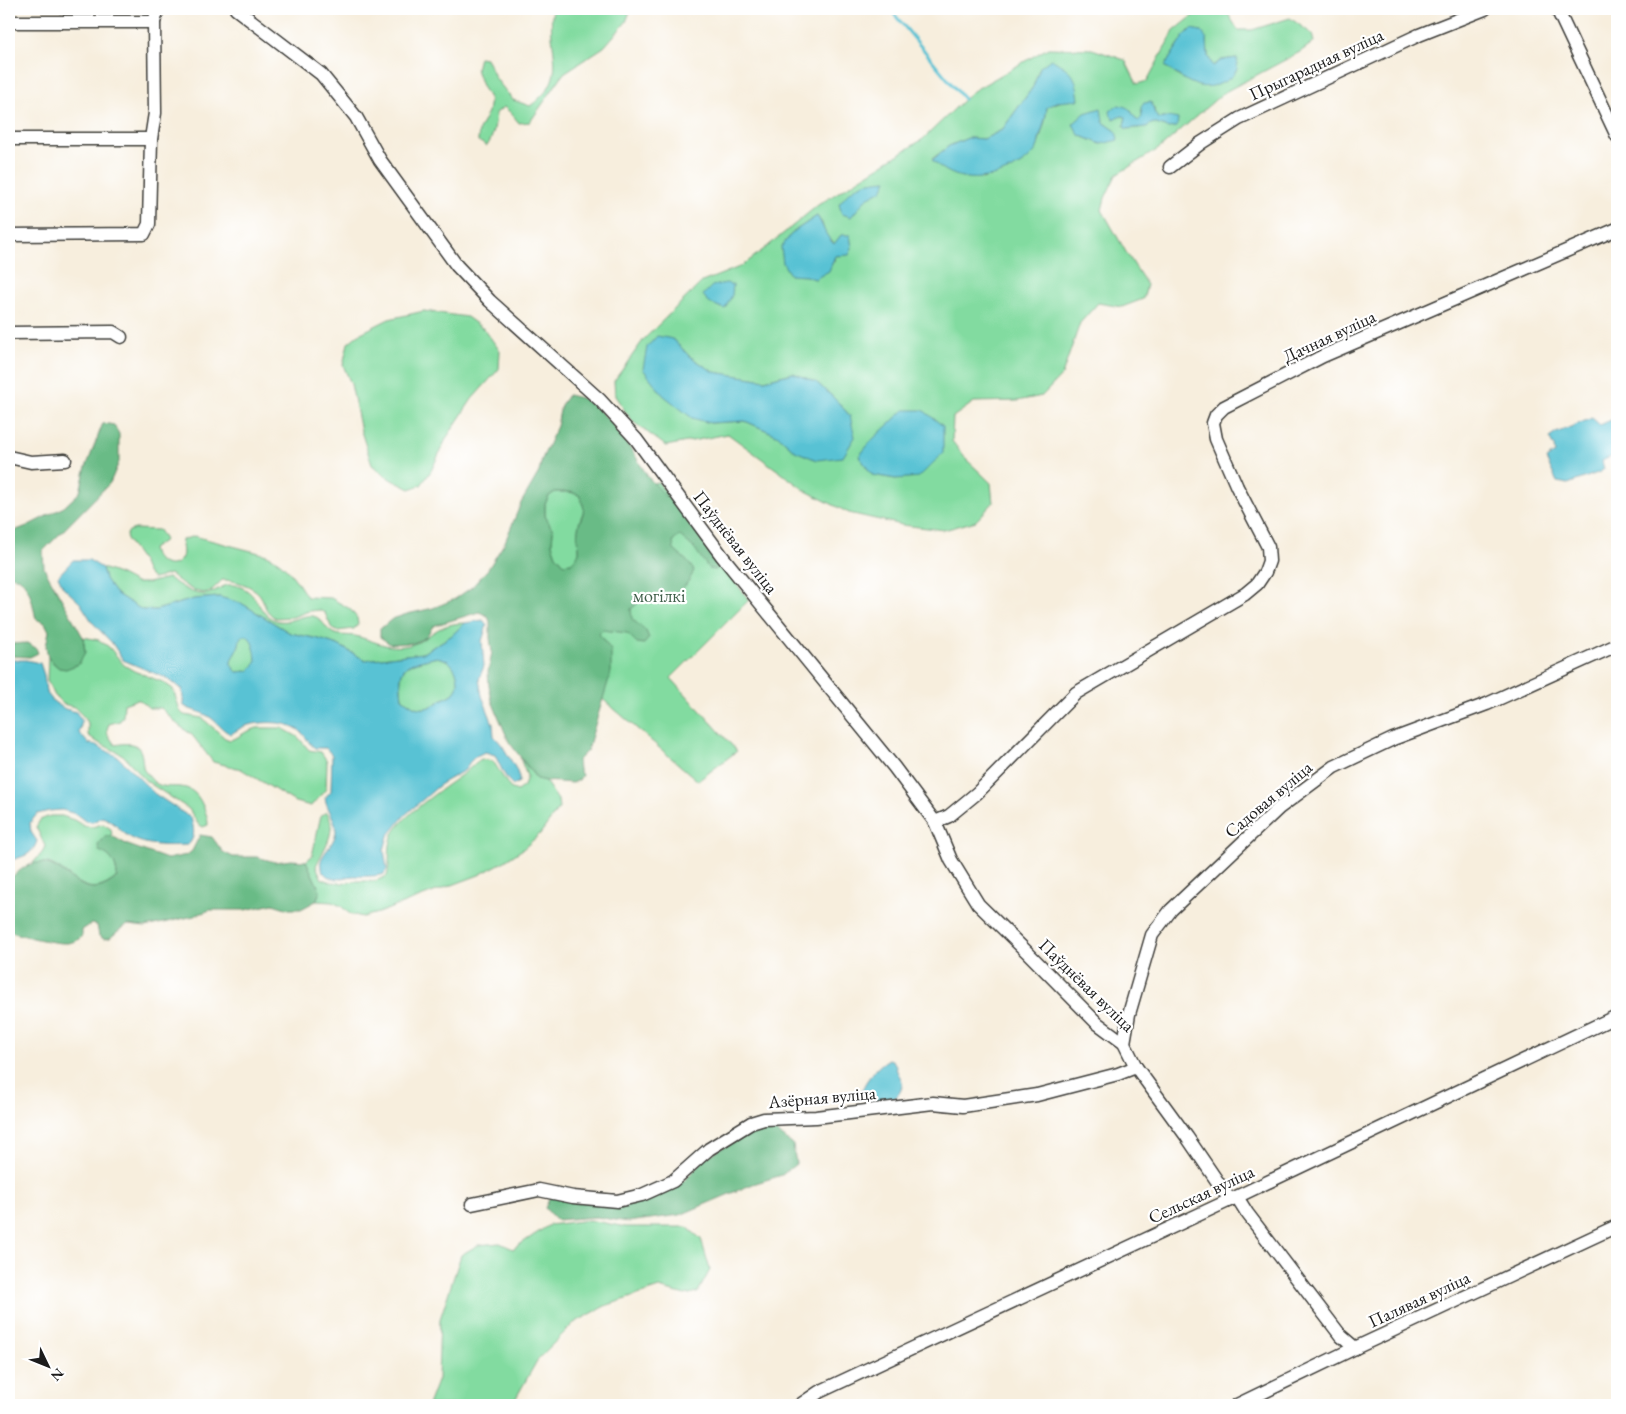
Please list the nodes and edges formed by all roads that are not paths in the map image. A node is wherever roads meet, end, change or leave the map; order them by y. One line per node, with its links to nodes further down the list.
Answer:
1 (158, 9): 6 (street)
2 (236, 9): 18 (street, Паўднёвая вуліца)
3 (1485, 9): 10 (street, Прыгарадная вуліца)
4 (1557, 9): 7 (street)
5 (9, 22): 6 (street)
6 (154, 22): 9 (street)
7 (1617, 136)
8 (9, 139): 9 (street)
9 (151, 139): 12 (street)
10 (1170, 167)
11 (1617, 229): 18 (street, Дачная вуліца)
12 (9, 235)
13 (9, 333): 14 (street)
14 (122, 337)
15 (9, 457): 16 (street)
16 (64, 460)
17 (1617, 645): 20 (street, Садовая вуліца)
18 (936, 822): 20 (street, Паўднёвая вуліца)
19 (1617, 1016): 22 (street, Сельская вуліца)
20 (1124, 1043): 21 (street, Паўднёвая вуліца)
21 (1136, 1067): 22 (street, Паўднёвая вуліца); 23 (street, Азёрная вуліца)
22 (1234, 1199): 25 (street, Паўднёвая вуліца); 26 (street, Сельская вуліца)
23 (472, 1204)
24 (1617, 1226): 25 (street, Палявая вуліца)
25 (1354, 1348): 27 (street, Палявая вуліца)
26 (800, 1405)
27 (1237, 1405)

